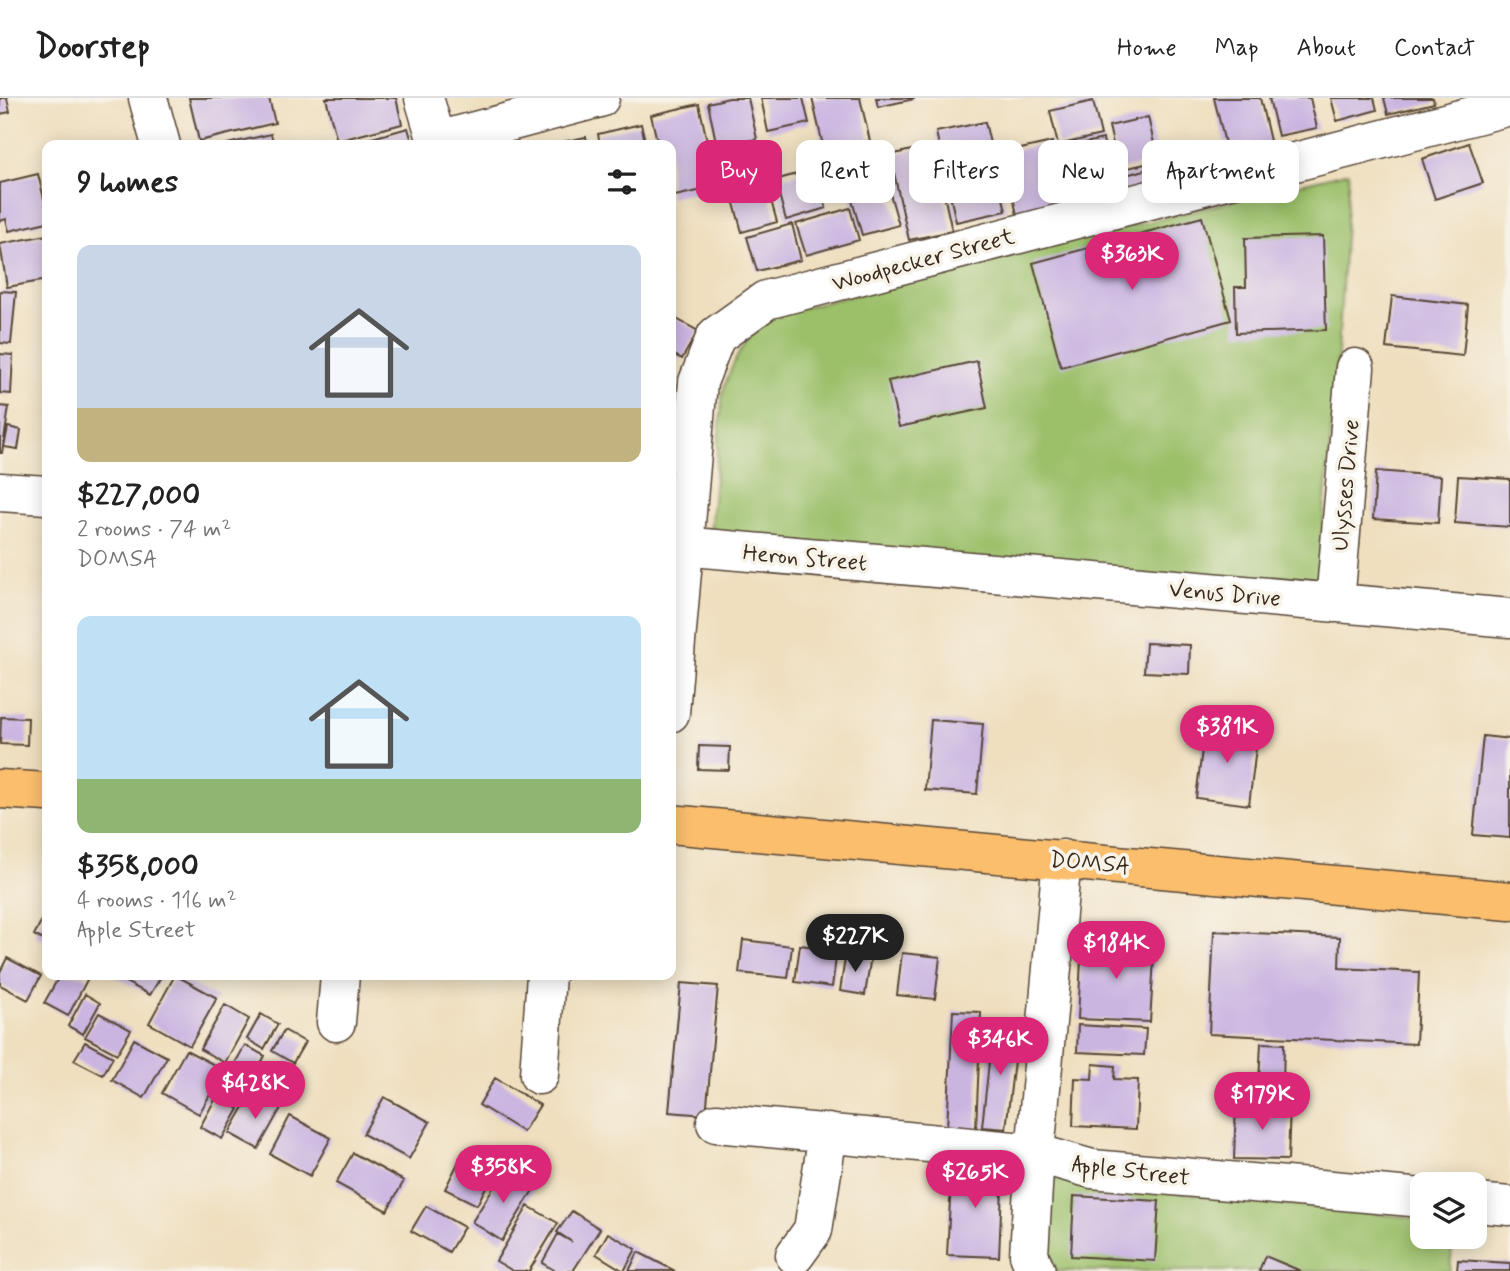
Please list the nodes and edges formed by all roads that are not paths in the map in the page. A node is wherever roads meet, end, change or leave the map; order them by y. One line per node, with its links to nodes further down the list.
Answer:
1 (148, 98): 5 (street)
2 (424, 98): 6 (street)
3 (600, 98): 7 (street)
4 (1510, 106): 11 (street, Woodpecker Street)
5 (160, 140)
6 (436, 140)
7 (448, 140)
8 (1355, 368): 14 (street, Ulysses Drive)
9 (0, 492): 10 (street)
10 (42, 495)
11 (677, 546): 12 (street, Heron Street); 13 (street, Woodpecker Street)
12 (940, 569): 14 (street, Venus Drive)
13 (676, 570)
14 (1335, 603): 15 (street, Venus Drive)
15 (1510, 618)
16 (0, 789): 17 (main road)
17 (42, 792)
18 (676, 825): 19 (main road, DOMSA)
19 (1062, 859): 20 (main road, DOMSA); 27 (street)
20 (1510, 901)
21 (340, 980): 23 (street)
22 (546, 980): 24 (street)
23 (336, 1022)
24 (539, 1076)
25 (716, 1123): 26 (street, Apple Street)
26 (828, 1133): 27 (street, Apple Street); 31 (street)
27 (1035, 1153): 28 (street, Apple Street); 32 (street)
28 (1410, 1197)
29 (1487, 1204): 30 (street)
30 (1510, 1206)
31 (795, 1255)
32 (1036, 1271)

